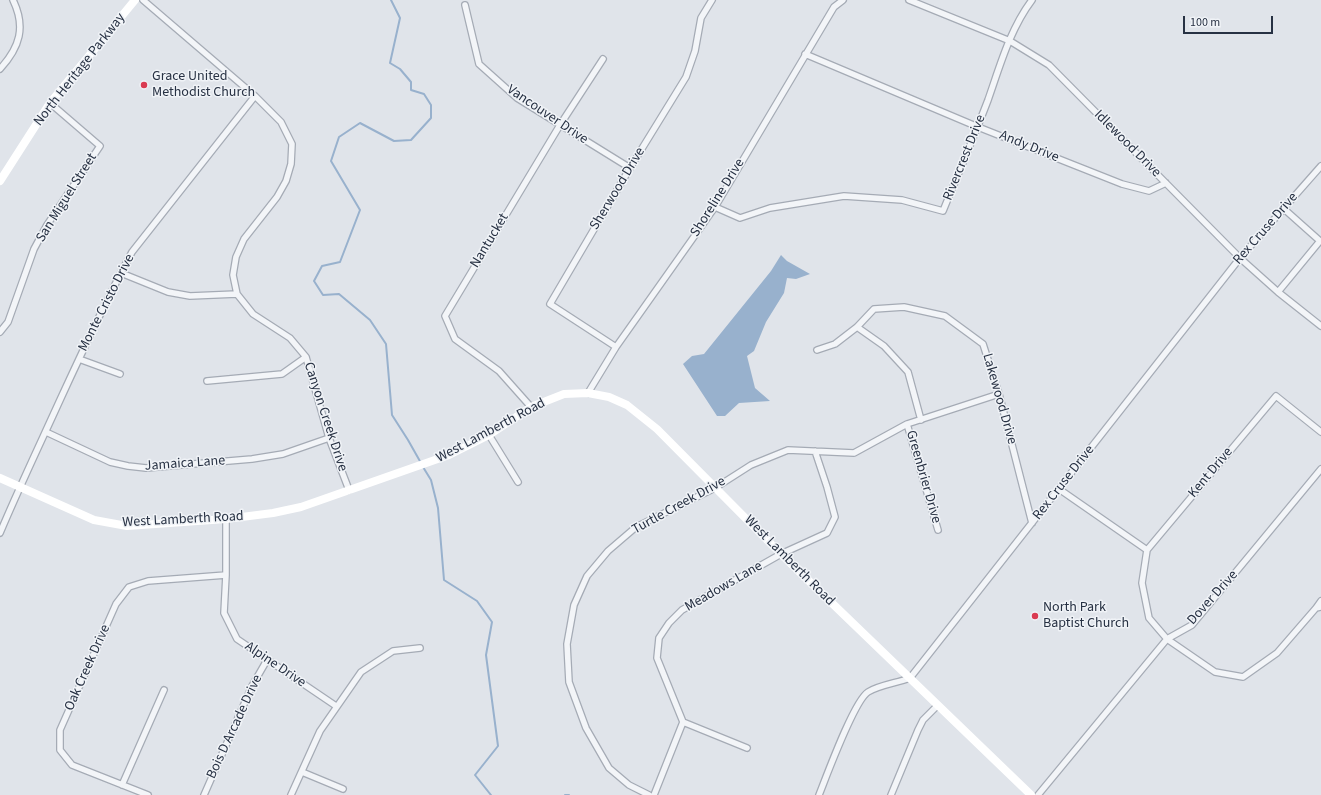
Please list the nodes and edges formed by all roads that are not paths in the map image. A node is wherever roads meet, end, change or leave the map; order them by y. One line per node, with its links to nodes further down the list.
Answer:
1 (13, 0): 12 (street)
2 (135, 0): 14 (street, North Heritage Parkway)
3 (143, 0): 13 (street, Canyon Creek Drive)
4 (712, 0): 18 (street, Sherwood Drive)
5 (843, 0): 10 (street, Shoreline Drive)
6 (909, 0): 9 (street, Idlewood Drive)
7 (1032, 0): 9 (street, Rivercrest Drive)
8 (465, 5): 15 (street, Vancouver Drive)
9 (1010, 41): 16 (street, Rivercrest Drive); 20 (street, Idlewood Drive)
10 (805, 54): 16 (street, Andy Drive); 21 (street, Shoreline Drive)
11 (603, 59): 15 (street, Nantucket)
12 (0, 69)
13 (255, 96): 24 (street, Monte Cristo Drive); 26 (street, Canyon Creek Drive)
14 (50, 103): 19 (street, North Heritage Parkway); 29 (street, San Miguel Street)
15 (560, 125): 18 (street, Vancouver Drive); 38 (street, Nantucket)
16 (978, 127): 20 (street, Andy Drive); 21 (street, Rivercrest Drive)
17 (1321, 166): 22 (street, Rex Cruse Drive)
18 (630, 168): 30 (street, Sherwood Drive)
19 (0, 181)
20 (1166, 182): 23 (street, Idlewood Drive)
21 (715, 206): 30 (street, Shoreline Drive)
22 (1283, 208): 23 (street, Rex Cruse Drive); 25 (street)
23 (1240, 258): 25 (street, Idlewood Drive); 51 (street, Rex Cruse Drive)
24 (121, 273): 26 (street); 33 (street, Monte Cristo Drive)
25 (1278, 292): 27 (street, Idlewood Drive)
26 (237, 294): 32 (street, Canyon Creek Drive)
27 (1321, 326)
28 (857, 327): 31 (street, Lakewood Drive); 37 (street, Lakewood Drive); 39 (street, Greenbrier Drive)
29 (0, 332)
30 (616, 347): 36 (street, Shoreline Drive)
31 (817, 350)
32 (306, 357): 35 (street); 44 (street, Canyon Creek Drive)
33 (79, 359): 34 (street); 41 (street, Monte Cristo Drive)
34 (120, 374)
35 (207, 381)
36 (588, 393): 38 (street, West Lamberth Road); 50 (street, West Lamberth Road)
37 (1000, 394): 39 (street, Turtle Creek Drive); 54 (street, Lakewood Drive)
38 (531, 407): 43 (street, West Lamberth Road)
39 (921, 420): 40 (street, Turtle Creek Drive)
40 (908, 424): 45 (street, Turtle Creek Drive); 55 (street, Greenbrier Drive)
41 (46, 432): 44 (street, Jamaica Lane); 49 (street, Monte Cristo Drive)
42 (1321, 432): 57 (street, Kent Drive)
43 (489, 435): 48 (street); 52 (street, West Lamberth Road)
44 (329, 438): 52 (street, Canyon Creek Drive)
45 (815, 451): 50 (street, Turtle Creek Drive); 58 (street, Meadows Lane)
46 (1321, 469): 62 (street, Dover Drive)
47 (0, 478): 49 (street, West Lamberth Road)
48 (518, 482)
49 (19, 487): 53 (street, West Lamberth Road); 56 (street, Monte Cristo Drive)
50 (715, 488): 58 (street, West Lamberth Road); 77 (street, Turtle Creek Drive)
51 (1059, 489): 54 (street, Rex Cruse Drive); 57 (street)
52 (349, 490): 53 (street, West Lamberth Road)
53 (226, 519): 59 (street, Alpine Drive)
54 (1032, 523): 65 (street, Rex Cruse Drive)
55 (938, 530)
56 (0, 533)
57 (1147, 550): 62 (street)
58 (781, 554): 65 (street, West Lamberth Road); 69 (street, Meadows Lane)
59 (226, 575): 64 (street, Alpine Drive); 72 (street, Oak Creek Drive)
60 (1321, 601): 61 (street)
61 (1318, 608): 62 (street)
62 (1167, 639): 82 (street, Dover Drive)
63 (420, 648): 67 (street)
64 (267, 660): 67 (street, Alpine Drive); 75 (street, Bois D Arcade Drive)
65 (910, 678): 68 (street, West Lamberth Road); 79 (street)
66 (164, 690): 72 (street)
67 (336, 706): 71 (street)
68 (937, 706): 80 (street); 81 (street, West Lamberth Road)
69 (683, 722): 70 (street); 78 (street)
70 (747, 748)
71 (302, 772): 73 (street); 76 (street)
72 (122, 785): 74 (street, Oak Creek Drive)
73 (343, 789)
74 (148, 795)
75 (204, 795)
76 (291, 795)
77 (650, 795)
78 (654, 795)
79 (819, 795)
80 (891, 795)
81 (1031, 795)
82 (1038, 795)

